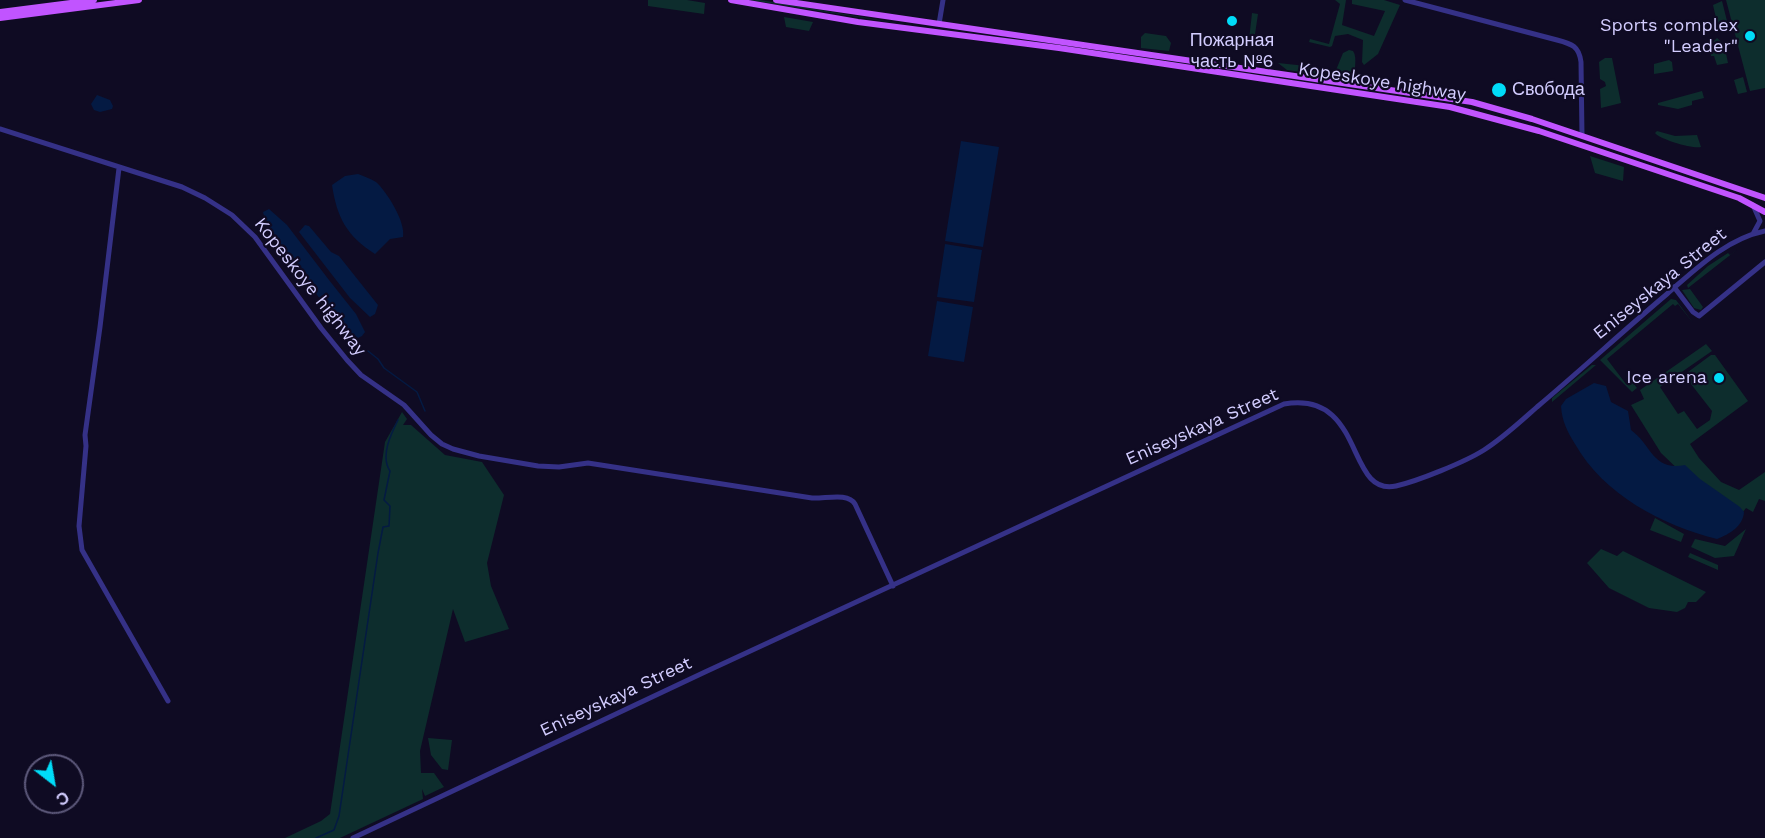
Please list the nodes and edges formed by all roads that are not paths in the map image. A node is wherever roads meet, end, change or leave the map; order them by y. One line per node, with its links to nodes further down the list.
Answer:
1 (94, 0): 7 (main road)
2 (139, 0): 8 (main road)
3 (731, 0): 10 (main road, Kopeskoye highway)
4 (776, 0): 9 (main road, Kopeskoye highway)
5 (943, 0): 9 (street)
6 (1405, 0): 14 (street)
7 (0, 12)
8 (0, 18)
9 (939, 24): 10 (main road); 11 (main road, Kopeskoye highway)
10 (938, 32): 11 (main road, Kopeskoye highway)
11 (1186, 63): 12 (main road, Kopeskoye highway)
12 (1212, 67): 14 (main road, Kopeskoye highway); 15 (main road, Kopeskoye highway)
13 (0, 129): 16 (street, Kopeskoye highway)
14 (1582, 136): 15 (main road); 17 (main road, Kopeskoye highway)
15 (1582, 146): 18 (main road, Kopeskoye highway)
16 (119, 168): 25 (street, Kopeskoye highway); 26 (street)
17 (1765, 198)
18 (1752, 204): 19 (main road, Kopeskoye highway); 21 (street)
19 (1765, 212)
20 (1765, 233): 21 (street, Eniseyskaya Street); 22 (street, Eniseyskaya Street)
21 (1753, 234): 22 (street, Eniseyskaya Street)
22 (1743, 237): 24 (street, Eniseyskaya Street)
23 (1765, 262): 24 (street)
24 (1674, 287): 25 (street, Eniseyskaya Street)
25 (893, 586): 27 (street, Eniseyskaya Street)
26 (168, 701)
27 (353, 838)

